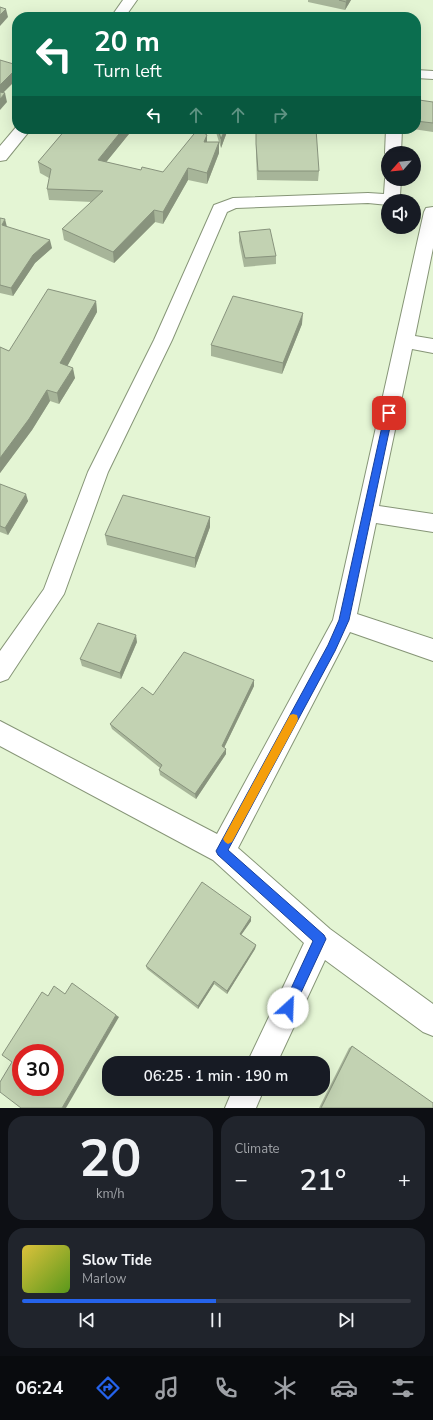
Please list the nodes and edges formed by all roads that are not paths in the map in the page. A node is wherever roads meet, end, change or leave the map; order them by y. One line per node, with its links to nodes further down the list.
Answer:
1 (114, 0): 2 (street)
2 (129, 1): 3 (street)
3 (121, 12)
4 (421, 74): 5 (street)
5 (433, 75)
6 (19, 134): 9 (street)
7 (394, 134): 8 (street)
8 (393, 146)
9 (0, 156)
10 (381, 199): 18 (street)
11 (426, 210): 12 (street)
12 (404, 341): 13 (street); 14 (street)
13 (433, 346)
14 (367, 513): 15 (street); 16 (street)
15 (433, 523)
16 (344, 620): 17 (street); 20 (street)
17 (433, 650)
18 (0, 671)
19 (0, 733): 20 (street)
20 (222, 851): 21 (street)
21 (320, 939): 22 (street); 23 (street)
22 (433, 1022)
23 (265, 1056)
24 (246, 1096): 25 (street)
25 (240, 1108)

